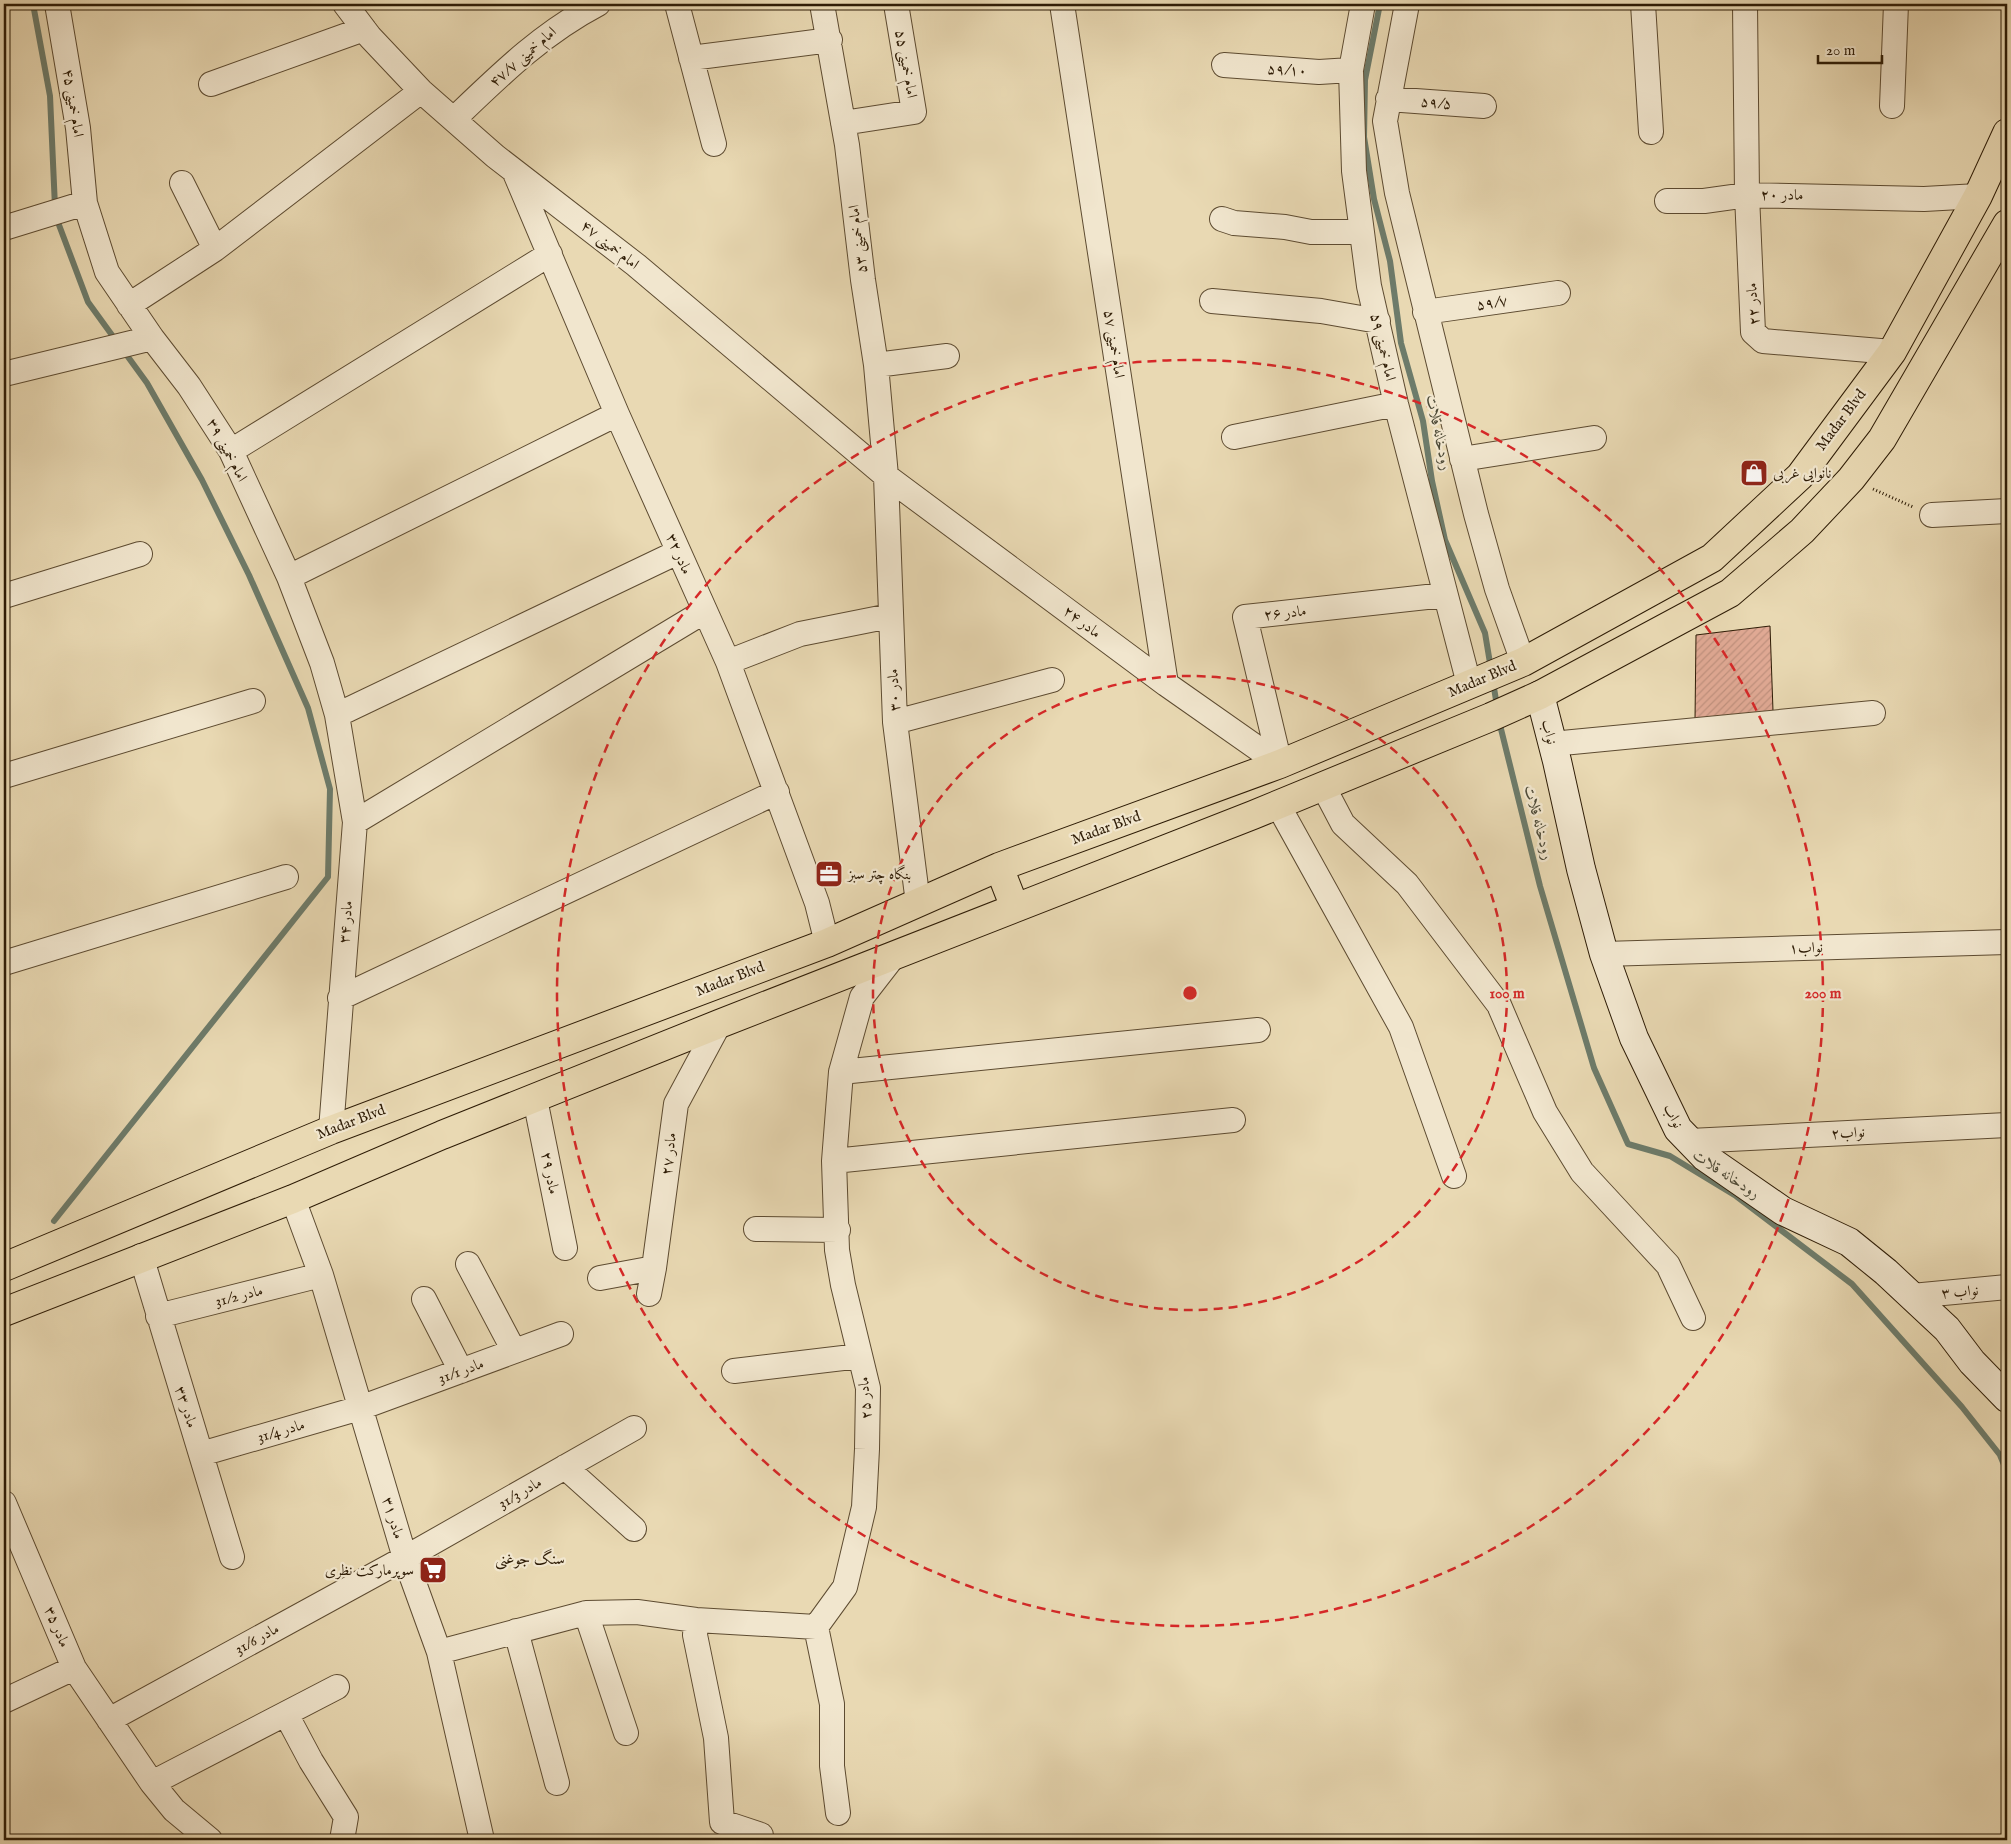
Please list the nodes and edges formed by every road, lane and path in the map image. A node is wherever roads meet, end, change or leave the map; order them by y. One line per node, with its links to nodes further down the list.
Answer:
1 (57, 4): 33 (street, امام خمینی ۴۵)
2 (345, 4): 13 (street, امام خمینی ۴۷)
3 (598, 4): 23 (street, امام خمینی ۴۷/۷)
4 (677, 4): 15 (street)
5 (822, 4): 14 (street, امام خمینی ۵۳)
6 (896, 4): 24 (street, امام خمینی ۵۵)
7 (1062, 4): 71 (street, امام خمینی ۵۷)
8 (1363, 4): 17 (street, امام خمینی ۵۹)
9 (1408, 4): 20 (street)
10 (1643, 4): 25 (street)
11 (1745, 4): 30 (street, مادر ۲۰)
12 (1896, 4): 22 (street)
13 (364, 29): 18 (street); 19 (street, امام خمینی ۴۷)
14 (830, 40): 15 (street); 24 (street, امام خمینی ۵۳)
15 (691, 58): 27 (street)
16 (1224, 65): 17 (street, ۵۹/۱۰)
17 (1351, 70): 37 (street, امام خمینی ۵۹)
18 (211, 84)
19 (421, 91): 23 (street, امام خمینی ۴۷); 38 (street)
20 (1388, 99): 21 (street, ۵۹/۵); 43 (street)
21 (1484, 106)
22 (1892, 106)
23 (454, 119): 28 (street, امام خمینی ۴۷)
24 (843, 123): 48 (street, امام خمینی ۵۳)
25 (1651, 132)
26 (2007, 133): 31 (main road, Madar Blvd)
27 (714, 144)
28 (515, 171): 39 (street, مادر ۳۲); 56 (street, امام خمینی ۴۷)
29 (182, 183): 38 (street)
30 (1747, 194): 31 (street, مادر ۲۰); 32 (street); 46 (street, مادر ۲۲)
31 (1978, 196): 46 (main road, Madar Blvd)
32 (1667, 201)
33 (85, 203): 36 (street); 42 (street, امام خمینی ۴۵)
34 (1222, 220): 37 (street)
35 (2007, 224): 57 (main road)
36 (4, 228)
37 (1361, 232): 44 (street, امام خمینی ۵۹)
38 (215, 249): 42 (street)
39 (550, 254): 51 (street, مادر ۳۲); 54 (street)
40 (1558, 294): 43 (street, ۵۹/۷)
41 (1212, 301): 44 (street)
42 (129, 305): 45 (street, امام خمینی ۳۹)
43 (1425, 312): 55 (street)
44 (1378, 321): 50 (street, امام خمینی ۵۹)
45 (152, 338): 49 (street); 54 (street, امام خمینی ۳۹)
46 (1892, 352): 68 (main road, Madar Blvd)
47 (947, 356): 48 (street)
48 (876, 365): 56 (street, امام خمینی ۵۳)
49 (4, 374)
50 (1396, 404): 52 (street); 63 (street, امام خمینی ۵۹)
51 (617, 414): 60 (street, مادر ۳۲); 62 (street)
52 (1234, 437)
53 (1594, 438): 55 (street)
54 (231, 451): 62 (street, امام خمینی ۳۹)
55 (1462, 459): 68 (street)
56 (886, 476): 66 (street, مادر ۳۰); 71 (street, مادر ۲۴)
57 (1851, 479): 59 (path); 72 (main road)
58 (2007, 511): 59 (street)
59 (1932, 515)
60 (678, 552): 65 (street, مادر ۳۲); 75 (street)
61 (140, 554): 64 (street)
62 (289, 577): 75 (street, امام خمینی ۳۹)
63 (1445, 595): 70 (street, امام خمینی ۵۹); 78 (street, مادر ۲۶)
64 (4, 596)
65 (705, 611): 67 (street, مادر ۳۲); 83 (street)
66 (890, 616): 67 (street); 76 (street, مادر ۳۰)
67 (728, 662): 81 (street, مادر ۳۲)
68 (1517, 664): 70 (main road, Madar Blvd)
69 (1052, 680): 76 (street)
70 (1475, 681): 78 (main road, Madar Blvd)
71 (1166, 684): 78 (street, مادر ۲۴)
72 (1532, 699): 77 (street, نواب); 80 (main road)
73 (253, 701): 79 (street)
74 (1873, 713): 77 (street)
75 (337, 715): 83 (street, مادر ۳۴)
76 (895, 722): 86 (street, مادر ۳۰)
77 (1552, 744): 90 (street, نواب)
78 (1280, 764): 84 (main road, Madar Blvd)
79 (4, 776)
80 (1323, 786): 82 (main road); 120 (street)
81 (777, 792): 89 (street, مادر ۳۲); 93 (street)
82 (1278, 805): 87 (main road); 103 (street)
83 (355, 822): 93 (street, مادر ۳۴)
84 (999, 867): 86 (main road, Madar Blvd); 87 (main road)
85 (286, 877): 92 (street)
86 (918, 903): 89 (main road, Madar Blvd)
87 (1015, 908): 91 (main road)
88 (2007, 942): 90 (street, نواب۱)
89 (827, 943): 100 (main road, Madar Blvd)
90 (1604, 954): 101 (street, نواب)
91 (893, 957): 94 (main road); 96 (street, مادر ۲۵)
92 (4, 963)
93 (340, 998): 100 (street, مادر ۳۴)
94 (719, 1024): 97 (main road); 111 (street, مادر ۲۷)
95 (1258, 1030): 96 (street)
96 (841, 1072): 102 (street, مادر ۲۵)
97 (535, 1099): 104 (main road); 107 (street, مادر ۲۹)
98 (1233, 1120): 102 (street)
99 (2007, 1125): 101 (street, نواب۲)
100 (331, 1130): 110 (main road, Madar Blvd)
101 (1690, 1141): 116 (street, نواب)
102 (834, 1161): 106 (street, مادر ۲۵)
103 (1454, 1176)
104 (293, 1199): 108 (main road); 112 (street, مادر ۳۱)
105 (756, 1229): 106 (street)
106 (838, 1230): 123 (street, مادر ۲۵)
107 (564, 1248)
108 (141, 1256): 118 (main road); 119 (street, مادر ۳۳)
109 (468, 1264): 122 (street)
110 (4, 1267)
111 (654, 1268): 113 (street); 115 (street, مادر ۲۷)
112 (321, 1275): 119 (street, مادر 31/2); 127 (street, مادر ۳۱)
113 (600, 1278)
114 (2007, 1287): 116 (street, نواب ۳)
115 (648, 1294)
116 (1912, 1296): 126 (street, نواب)
117 (424, 1299): 124 (street)
118 (4, 1312)
119 (158, 1316): 129 (street, مادر ۳۳)
120 (1693, 1318)
121 (561, 1334): 122 (street, مادر 31/1)
122 (514, 1351): 124 (street, مادر 31/1)
123 (860, 1356): 125 (street); 137 (street, مادر ۲۵)
124 (461, 1371): 127 (street, مادر 31/1)
125 (734, 1371)
126 (2007, 1398)
127 (360, 1408): 129 (street, مادر 31/4); 134 (street, مادر ۳۱)
128 (634, 1428): 130 (street, مادر 31/3)
129 (201, 1454): 133 (street, مادر ۳۳)
130 (566, 1467): 132 (street); 134 (street, مادر 31/3)
131 (4, 1506): 140 (street, مادر ۳۵)
132 (634, 1529)
133 (232, 1557)
134 (405, 1558): 139 (street, مادر ۳۱); 144 (street, مادر 31/6)
135 (586, 1613): 136 (street); 138 (street); 145 (street)
136 (696, 1620): 137 (street); 154 (street)
137 (816, 1627): 149 (street)
138 (516, 1631): 139 (street); 147 (street)
139 (439, 1652): 153 (street, مادر ۳۱)
140 (74, 1668): 142 (street); 144 (street, مادر ۳۵)
141 (337, 1686): 143 (street)
142 (4, 1701)
143 (286, 1714): 146 (street); 152 (street)
144 (109, 1720): 146 (street, مادر ۳۵)
145 (626, 1733)
146 (152, 1783): 148 (street, مادر ۳۵)
147 (557, 1783)
148 (174, 1810): 150 (street); 151 (street)
149 (838, 1812)
150 (192, 1840)
151 (210, 1840)
152 (342, 1840)
153 (482, 1840)
154 (762, 1840)

